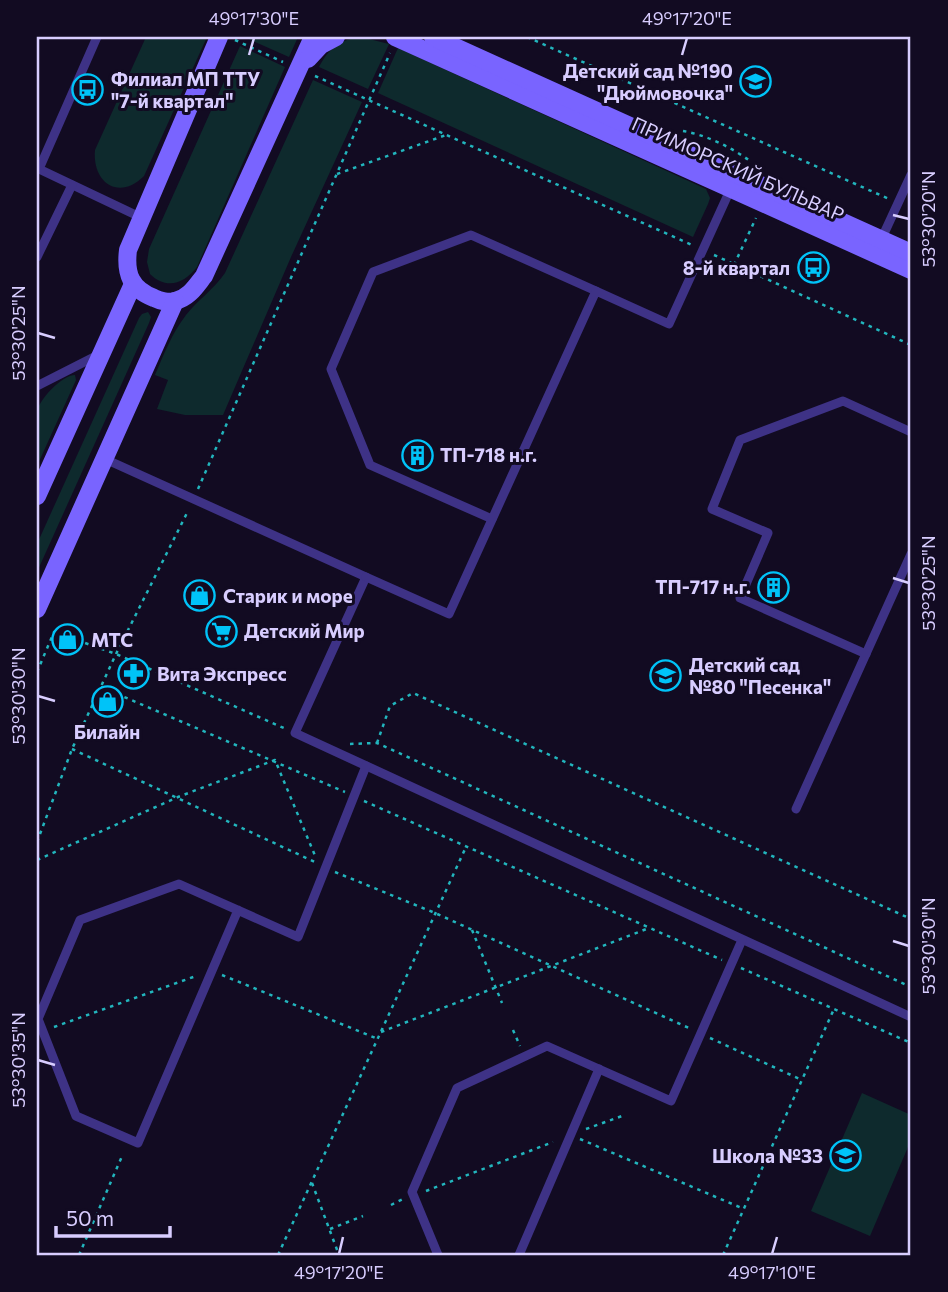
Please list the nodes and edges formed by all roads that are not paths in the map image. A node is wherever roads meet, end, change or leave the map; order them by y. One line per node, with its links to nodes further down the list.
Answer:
1 (97, 37): 8 (lane)
2 (219, 37): 12 (main road)
3 (313, 37): 7 (main road)
4 (336, 37): 7 (main road)
5 (433, 37): 13 (main road)
6 (394, 41): 11 (main road, ПРИМОРСКИЙ БУЛЬВАР)
7 (299, 69): 19 (main road)
8 (38, 169): 10 (lane)
9 (911, 175): 13 (lane)
10 (72, 185): 12 (lane); 15 (lane)
11 (731, 188): 16 (main road, ПРИМОРСКИЙ БУЛЬВАР); 18 (lane)
12 (140, 217): 17 (main road)
13 (881, 240): 14 (main road)
14 (911, 253)
15 (37, 257)
16 (911, 270)
17 (133, 284): 19 (main road); 20 (main road)
18 (596, 291): 25 (lane); 25 (lane)
19 (175, 301): 23 (main road)
20 (102, 353): 21 (lane); 24 (main road)
21 (37, 386)
22 (911, 432): 29 (lane)
23 (105, 458): 27 (lane); 28 (main road)
24 (37, 496)
25 (492, 519): 27 (lane)
26 (911, 554): 29 (lane)
27 (366, 577): 30 (lane)
28 (37, 609)
29 (866, 654): 31 (lane)
30 (366, 766): 32 (lane); 33 (lane)
31 (796, 809)
32 (238, 910): 32 (lane)
33 (742, 940): 34 (lane); 35 (lane)
34 (911, 1017)
35 (599, 1069): 36 (lane); 37 (lane)
36 (438, 1255)
37 (519, 1255)

